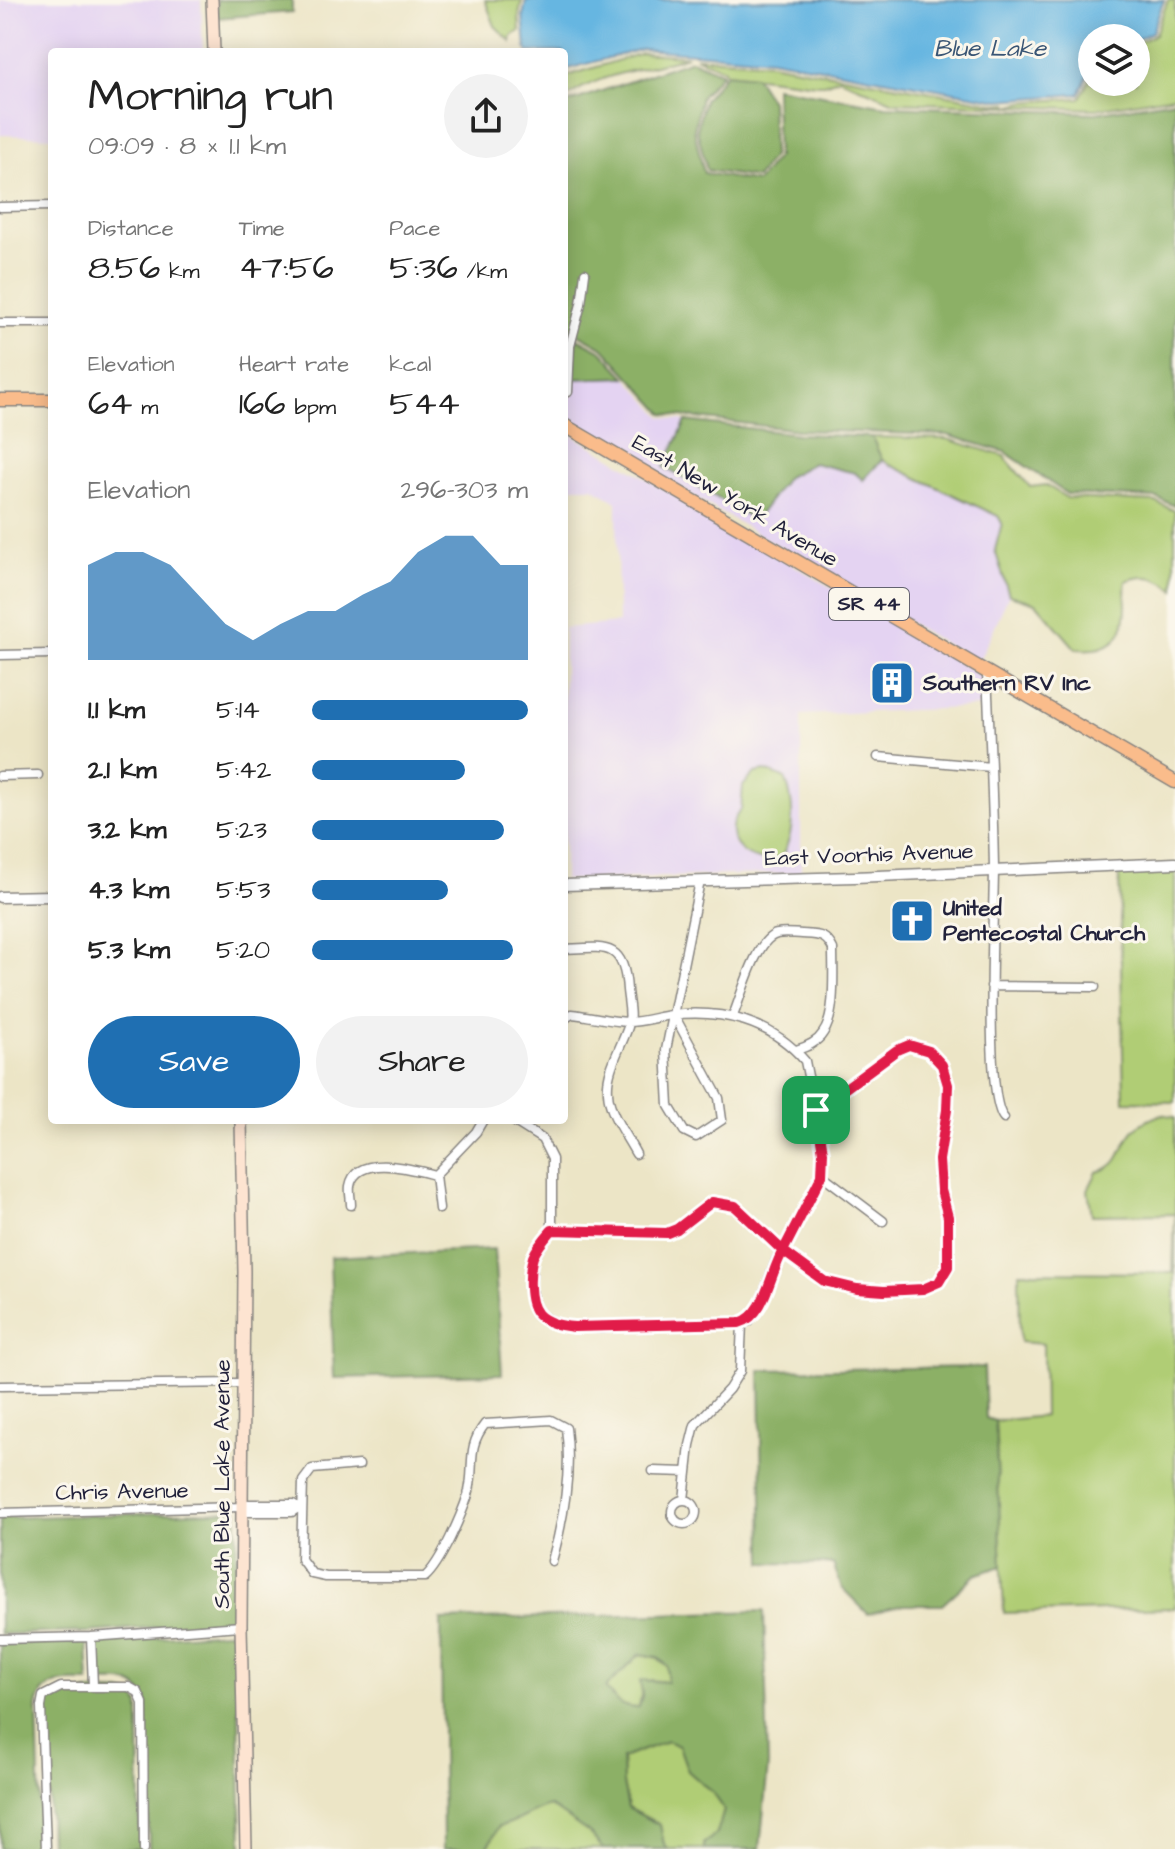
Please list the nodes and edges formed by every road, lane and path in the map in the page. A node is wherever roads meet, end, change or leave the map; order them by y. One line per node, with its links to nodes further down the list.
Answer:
1 (212, 0): 2 (main road)
2 (214, 48)
3 (48, 206): 4 (street)
4 (0, 207)
5 (585, 273): 8 (street)
6 (0, 323): 7 (street)
7 (48, 323)
8 (568, 369)
9 (0, 400): 10 (main road)
10 (48, 400)
11 (568, 427): 14 (main road, East New York Avenue / SR 44)
12 (48, 654): 13 (street)
13 (0, 655)
14 (987, 673): 16 (street); 19 (main road, East New York Avenue / SR 44)
15 (878, 757): 16 (street)
16 (991, 767): 21 (street)
17 (38, 775): 18 (street)
18 (0, 776)
19 (1175, 782)
20 (1175, 863): 21 (street, East Voorhis Avenue)
21 (994, 871): 22 (street, East Voorhis Avenue); 27 (street)
22 (700, 881): 23 (street, East Voorhis Avenue); 29 (street)
23 (568, 885)
24 (48, 896): 25 (street)
25 (0, 897)
26 (568, 949): 32 (street)
27 (991, 986): 28 (street); 35 (street)
28 (1095, 987)
29 (674, 1015): 29 (street); 31 (street); 32 (street)
30 (568, 1016): 32 (street)
31 (733, 1016): 33 (street); 33 (street)
32 (630, 1022): 39 (street)
33 (796, 1050): 34 (street)
34 (816, 1110): 41 (street); 46 (street)
35 (1004, 1118)
36 (241, 1124): 48 (main road, South Blue Lake Avenue)
37 (481, 1124): 40 (street)
38 (518, 1124): 45 (street)
39 (636, 1154)
40 (435, 1175): 42 (street); 43 (street)
41 (822, 1175): 44 (street); 46 (street)
42 (351, 1205)
43 (439, 1209)
44 (883, 1221)
45 (552, 1230): 46 (street); 47 (street)
46 (783, 1251): 47 (street)
47 (742, 1323): 52 (street)
48 (242, 1383): 49 (street); 54 (main road, South Blue Lake Avenue)
49 (0, 1386)
50 (359, 1465): 55 (street)
51 (653, 1471): 52 (street)
52 (687, 1472): 53 (street)
53 (684, 1500)
54 (243, 1507): 55 (street, Chris Avenue); 56 (street, Chris Avenue); 58 (main road, South Blue Lake Avenue)
55 (300, 1508): 57 (street)
56 (0, 1513)
57 (552, 1561)
58 (241, 1626): 59 (street); 64 (main road, South Blue Lake Avenue)
59 (91, 1637): 60 (street); 61 (street)
60 (0, 1639)
61 (93, 1686): 62 (street); 63 (street)
62 (46, 1849)
63 (144, 1849)
64 (246, 1849)

